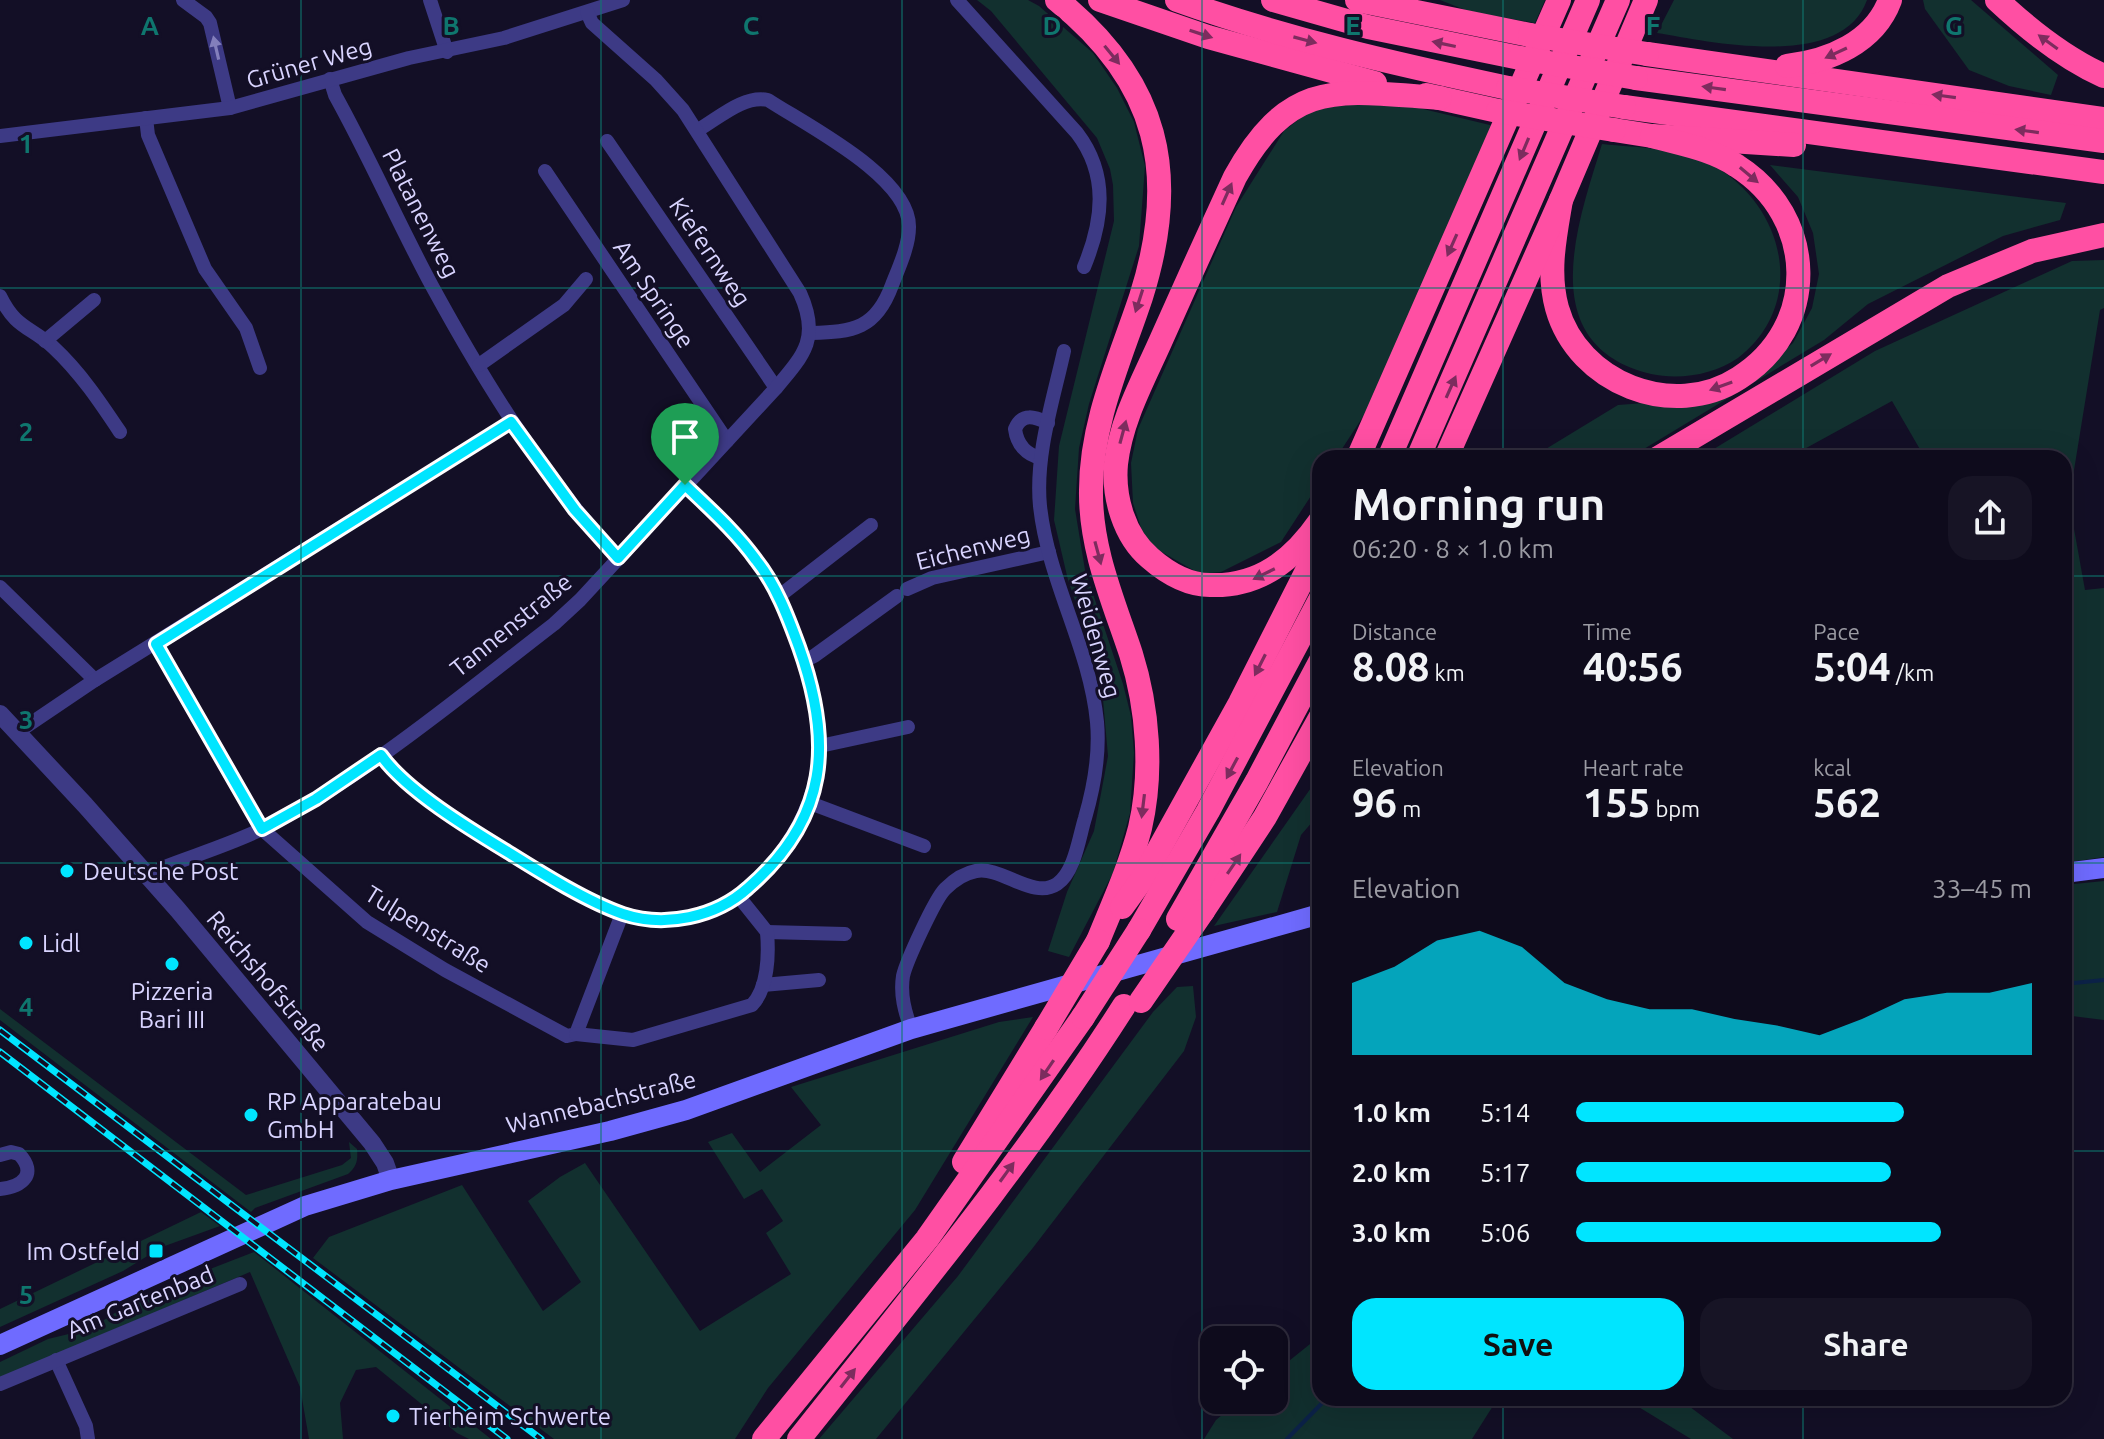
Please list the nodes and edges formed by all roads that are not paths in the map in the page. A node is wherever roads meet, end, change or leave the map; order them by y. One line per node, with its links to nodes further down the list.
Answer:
1 (183, 0): 24 (street, one-way to 1)
2 (430, 0): 19 (street)
3 (623, 0): 17 (street, Grüner Weg)
4 (957, 0): 37 (street)
5 (1057, 0): 89 (highway, one-way to 89)
6 (1100, 0): 23 (highway, one-way to 23)
7 (1177, 0): 32 (highway, one-way to 32, bridge)
8 (1273, 0): 31 (highway, one-way to 8, bridge)
9 (1357, 0): 18 (highway)
10 (1419, 0): 18 (highway)
11 (1559, 0): 51 (highway, one-way to 51)
12 (1588, 0): 52 (highway, one-way to 52)
13 (1618, 0): 53 (highway, one-way to 13)
14 (1646, 0): 35 (highway)
15 (1890, 0): 20 (highway, one-way to 20)
16 (1997, 0): 21 (highway, one-way to 16)
17 (587, 12): 19 (street, Grüner Weg); 27 (street)
18 (1495, 28): 20 (highway, bridge)
19 (447, 52): 22 (street, Grüner Weg)
20 (1738, 68): 26 (highway, one-way to 20)
21 (2104, 76)
22 (330, 79): 24 (street, Grüner Weg); 44 (street, Platanenweg)
23 (1440, 98): 29 (highway, bridge); 59 (highway, one-way to 23)
24 (230, 108): 25 (street, Grüner Weg)
25 (146, 118): 28 (street, Grüner Weg); 45 (street)
26 (2104, 119)
27 (698, 130): 41 (street); 41 (street)
28 (0, 136)
29 (1652, 136): 32 (highway); 35 (highway, one-way to 35)
30 (607, 141): 46 (street, Kiefernweg)
31 (2104, 141)
32 (1888, 143): 34 (highway)
33 (545, 171): 50 (street, Am Springe)
34 (2104, 172)
35 (1561, 200): 54 (highway)
36 (2104, 235): 55 (highway, one-way to 36)
37 (1084, 267)
38 (586, 279): 44 (street)
39 (0, 296): 42 (street)
40 (94, 300): 42 (street)
41 (811, 333): 46 (street, Tannenstraße)
42 (45, 341): 49 (street)
43 (1064, 351): 48 (street, Weidenweg)
44 (479, 365): 47 (street, Platanenweg)
45 (260, 368)
46 (776, 388): 50 (street, Tannenstraße)
47 (511, 422): 61 (street, Platanenweg); 66 (street)
48 (1048, 423): 56 (street, Weidenweg); 56 (street)
49 (120, 432)
50 (727, 441): 57 (street, Tannenstraße)
51 (1361, 450)
52 (1392, 450)
53 (1421, 450)
54 (1450, 450)
55 (1671, 450)
56 (1041, 458): 60 (street, Weidenweg)
57 (685, 485): 61 (street, Tannenstraße); 64 (street)
58 (871, 525): 64 (street)
59 (1312, 530)
60 (1049, 552): 67 (street, Eichenweg); 93 (street, Weidenweg)
61 (618, 558): 75 (street, Tannenstraße)
62 (1312, 561): 89 (highway, one-way to 89)
63 (0, 587): 69 (street)
64 (778, 597): 67 (street)
65 (1312, 615): 98 (highway, one-way to 98, bridge)
66 (156, 644): 69 (street); 79 (street, Tulpenstraße)
67 (804, 661): 74 (street)
68 (1312, 677): 92 (highway)
69 (95, 680): 72 (street)
70 (0, 714): 72 (street, Reichshofstraße)
71 (908, 727): 74 (street)
72 (18, 732): 83 (street, Reichshofstraße)
73 (1312, 732): 78 (highway)
74 (820, 746): 77 (street)
75 (381, 755): 79 (street, Tannenstraße); 85 (street)
76 (1312, 755): 78 (highway)
77 (810, 803): 80 (street); 84 (street)
78 (1265, 817): 92 (highway, one-way to 78, bridge)
79 (262, 829): 83 (street, Tannenstraße); 94 (street, Tulpenstraße)
80 (924, 846)
81 (2104, 868): 82 (main road)
82 (2072, 872)
83 (148, 877): 96 (street, Reichshofstraße)
84 (739, 897): 85 (street); 87 (street)
85 (622, 914): 94 (street)
86 (1312, 916): 93 (main road, Wannebachstraße)
87 (767, 932): 88 (street); 91 (street)
88 (845, 934)
89 (1098, 941): 98 (highway, bridge)
90 (819, 980): 91 (street)
91 (763, 985): 94 (street, Tulpenstraße)
92 (1132, 1004): 105 (highway, one-way to 92)
93 (911, 1029): 96 (main road, Wannebachstraße)
94 (576, 1034)
95 (0, 1155): 97 (street)
96 (391, 1180): 100 (main road, Wannebachstraße)
97 (0, 1189)
98 (927, 1239): 104 (highway)
99 (240, 1284): 101 (street, Am Gartenbad)
100 (0, 1345)
101 (56, 1360): 102 (street, Am Gartenbad); 103 (street, Am Gartenbad)
102 (0, 1384)
103 (88, 1439)
104 (764, 1439)
105 (799, 1439)

